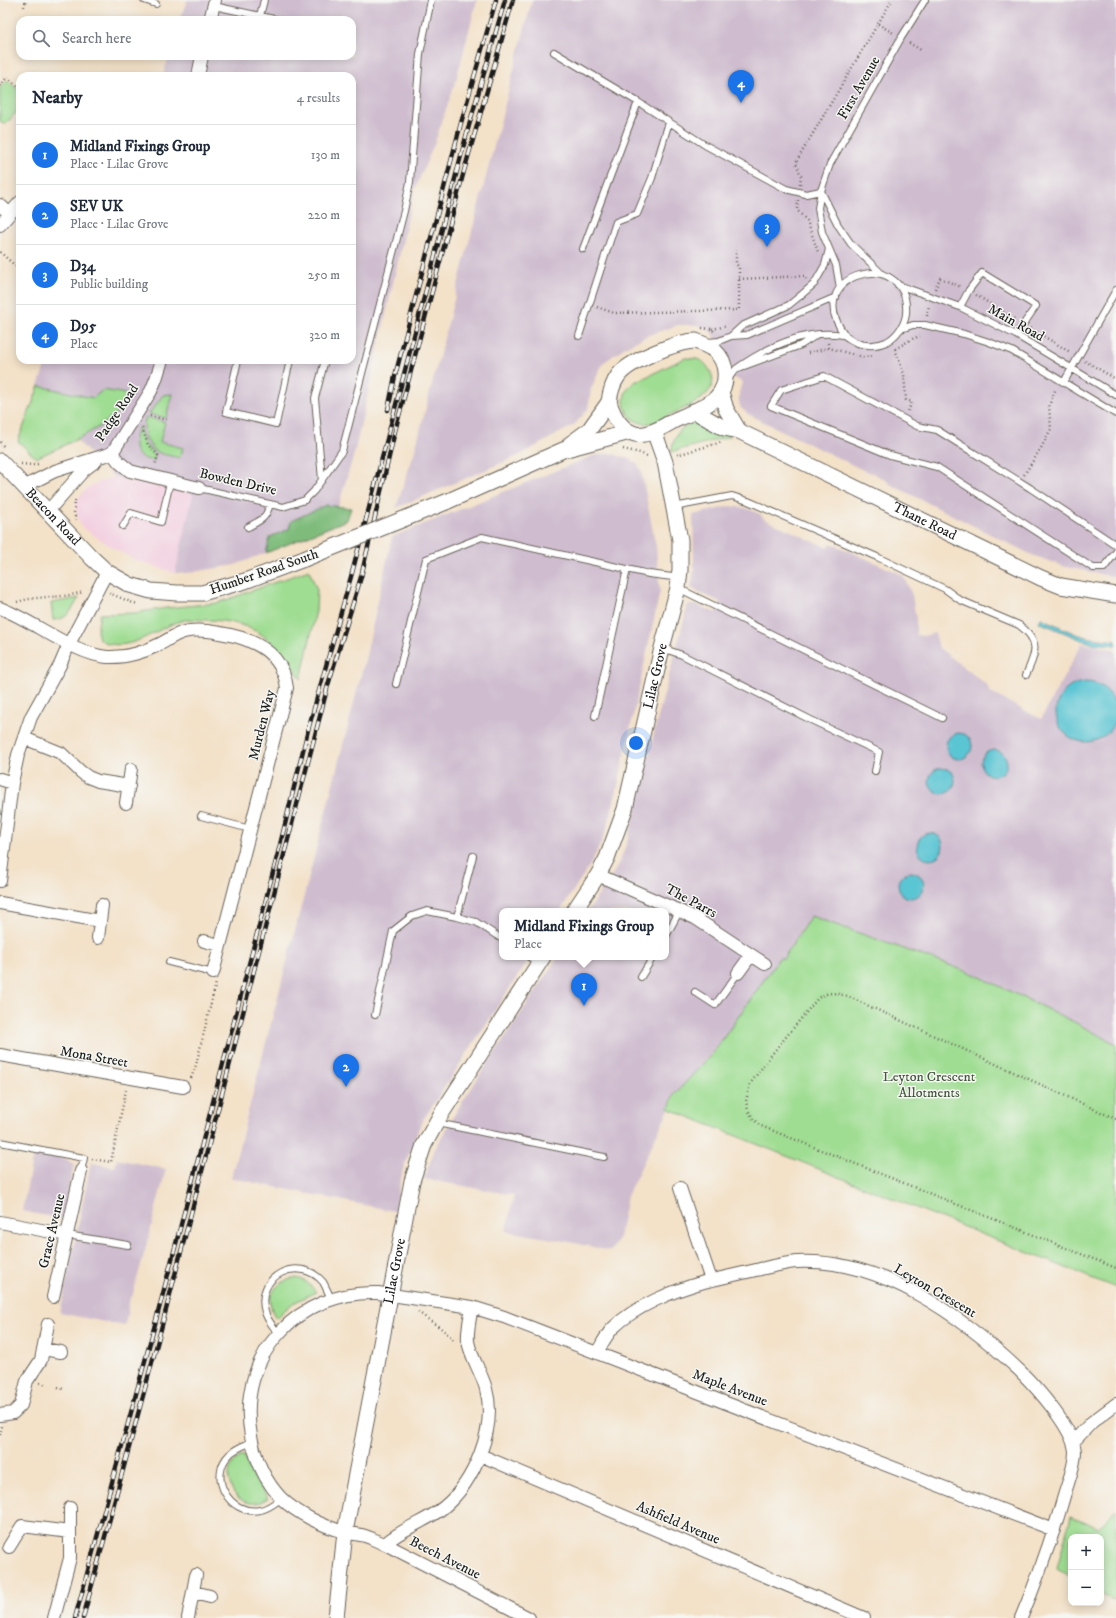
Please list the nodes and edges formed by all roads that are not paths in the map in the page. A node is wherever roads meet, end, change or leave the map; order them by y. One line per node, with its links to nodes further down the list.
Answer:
1 (144, 0): 6 (lane)
2 (264, 0): 8 (lane)
3 (431, 0): 50 (lane, Bowden Drive)
4 (924, 0): 14 (lane, First Avenue)
5 (214, 3): 7 (street); 8 (lane)
6 (156, 4)
7 (211, 16)
8 (260, 16)
9 (554, 52): 12 (lane)
10 (201, 60): 11 (street)
11 (199, 72)
12 (638, 102): 13 (lane); 19 (lane)
13 (669, 122): 14 (lane); 30 (lane)
14 (821, 191): 20 (lane, First Avenue); 21 (lane)
15 (0, 205): 17 (street)
16 (16, 207): 17 (street)
17 (10, 214): 18 (street)
18 (0, 225)
19 (584, 249)
20 (829, 249): 23 (lane, First Avenue); 31 (lane)
21 (882, 274): 22 (lane); 23 (lane)
22 (898, 285): 26 (lane, Main Road); 27 (lane)
23 (840, 288): 25 (lane)
24 (1116, 290): 37 (lane)
25 (836, 297): 28 (lane); 31 (lane)
26 (960, 307): 29 (lane, Main Road); 29 (lane)
27 (901, 329): 28 (lane); 38 (lane, Main Road)
28 (845, 335): 39 (lane)
29 (1016, 335): 37 (lane, Main Road)
30 (579, 336)
31 (731, 336): 32 (lane)
32 (696, 341): 39 (street); 41 (street)
33 (161, 364): 48 (street, Padge Road)
34 (237, 364): 35 (lane)
35 (289, 364)
36 (324, 364): 50 (lane)
37 (1071, 369): 38 (lane); 40 (lane, Main Road)
38 (1064, 382): 43 (lane, Main Road)
39 (723, 388): 42 (street); 45 (street)
40 (1116, 395)
41 (609, 402): 46 (street); 47 (street, Humber Road South)
42 (694, 411): 44 (street); 45 (street, Thane Road)
43 (1116, 414)
44 (654, 430): 46 (street); 55 (street, Lilac Grove)
45 (739, 431): 64 (street, Thane Road)
46 (630, 432): 47 (street, Humber Road South)
47 (563, 450): 62 (street, Humber Road South, bridge)
48 (107, 454): 51 (street, Bowden Drive); 52 (street, Padge Road); 56 (street, Padge Road)
49 (4, 456): 52 (street, Beacon Road)
50 (322, 480): 54 (lane, Bowden Drive)
51 (170, 482): 53 (street, Bowden Drive); 57 (lane)
52 (25, 486): 56 (street, Beacon Road)
53 (199, 488): 54 (lane, Bowden Drive)
54 (270, 504): 58 (lane)
55 (674, 506): 63 (street, Lilac Grove); 68 (lane)
56 (48, 511): 62 (street, Beacon Road)
57 (123, 526)
58 (248, 527)
59 (1116, 545): 60 (lane)
60 (1116, 552)
61 (627, 569): 63 (lane); 69 (lane); 70 (lane)
62 (107, 572): 66 (street)
63 (679, 583): 67 (street, Lilac Grove); 71 (lane)
64 (1116, 595)
65 (1, 608): 66 (street)
66 (69, 644): 72 (street); 80 (street, Murden Way)
67 (662, 648): 74 (lane); 82 (street, Lilac Grove)
68 (1026, 675)
69 (396, 684)
70 (595, 716)
71 (942, 718)
72 (24, 738): 76 (street); 77 (street)
73 (131, 770): 77 (street)
74 (875, 771)
75 (0, 779): 76 (street)
76 (12, 783): 83 (street)
77 (129, 786): 78 (street)
78 (126, 803)
79 (201, 816): 80 (lane)
80 (250, 829): 94 (street, Murden Way)
81 (473, 856): 88 (lane)
82 (598, 875): 86 (street, Lilac Grove); 87 (street, The Parrs)
83 (0, 881)
84 (0, 903): 89 (street)
85 (102, 905): 89 (street)
86 (576, 908)
87 (680, 910): 90 (lane); 95 (street, The Parrs)
88 (457, 917): 91 (lane); 104 (lane)
89 (100, 921): 92 (street)
90 (669, 930)
91 (499, 937)
92 (98, 938)
93 (204, 941): 94 (street)
94 (220, 945): 100 (street, Murden Way)
95 (751, 955): 99 (street, The Parrs); 101 (street)
96 (536, 960): 107 (street, Lilac Grove)
97 (651, 960): 102 (lane)
98 (169, 962): 100 (lane)
99 (765, 964)
100 (213, 973)
101 (738, 973): 103 (lane)
102 (641, 977)
103 (695, 992)
104 (375, 1015)
105 (0, 1055): 106 (street, Mona Street)
106 (184, 1087)
107 (436, 1123): 109 (lane); 116 (street, Lilac Grove)
108 (0, 1142): 110 (lane)
109 (604, 1157)
110 (81, 1171): 113 (street, Grace Avenue)
111 (680, 1188): 115 (street)
112 (0, 1222): 113 (street)
113 (67, 1235): 114 (lane); 117 (street, Grace Avenue)
114 (128, 1245)
115 (711, 1280): 124 (street, Leyton Crescent); 128 (street, Leyton Crescent)
116 (390, 1295): 118 (street, Maple Avenue); 119 (street, Maple Avenue); 134 (street, Lilac Grove)
117 (53, 1297)
118 (331, 1298): 121 (street, Maple Avenue); 121 (lane)
119 (472, 1307): 124 (street, Maple Avenue); 129 (street)
120 (48, 1324): 122 (street)
121 (278, 1333): 127 (street, Maple Avenue)
122 (43, 1349): 123 (street); 126 (street)
123 (61, 1352)
124 (597, 1353): 132 (street, Maple Avenue)
125 (1116, 1404): 128 (street)
126 (4, 1415)
127 (252, 1442): 130 (street, Beech Avenue); 130 (lane)
128 (1073, 1442): 132 (street, Leyton Crescent)
129 (480, 1455): 135 (street); 144 (street, Ashfield Avenue)
130 (282, 1498): 134 (street, Beech Avenue)
131 (70, 1508): 133 (street)
132 (1054, 1530): 145 (street, Leyton Crescent)
133 (70, 1532): 136 (street); 140 (street)
134 (345, 1532): 135 (street, Beech Avenue); 142 (street, Lilac Grove)
135 (385, 1544): 143 (street, Beech Avenue)
136 (9, 1547)
137 (196, 1575): 138 (street)
138 (194, 1592): 139 (street); 141 (street)
139 (210, 1596)
140 (54, 1618)
141 (188, 1618)
142 (336, 1618)
143 (529, 1618)
144 (864, 1618)
145 (1021, 1618)

